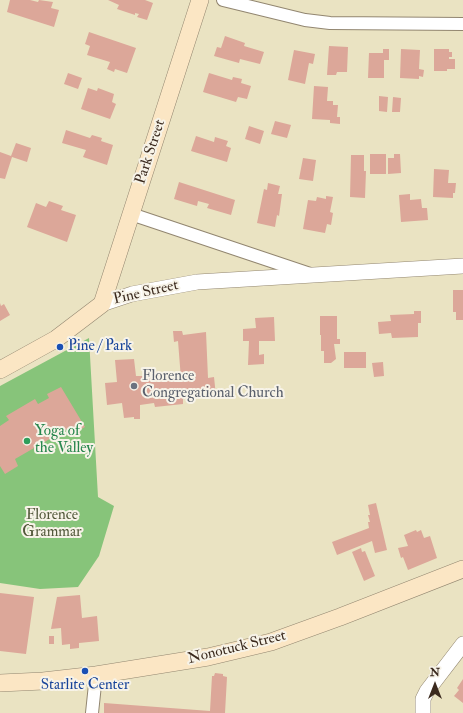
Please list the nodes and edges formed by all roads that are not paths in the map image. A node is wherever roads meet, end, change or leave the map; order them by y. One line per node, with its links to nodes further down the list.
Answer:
1 (200, 0): 4 (main road, Park Street)
2 (223, 0): 3 (street)
3 (463, 24)
4 (131, 214): 6 (street, Pine Street); 7 (main road, Park Street)
5 (463, 266): 6 (street, Pine Street)
6 (312, 275): 7 (street, Pine Street)
7 (102, 304): 8 (main road, Pine Street)
8 (0, 370)
9 (463, 569): 11 (main road, Nonotuck Street)
10 (463, 644): 14 (street)
11 (96, 676): 12 (main road, Nonotuck Street); 13 (street)
12 (0, 683)
13 (92, 713)
14 (423, 713)

